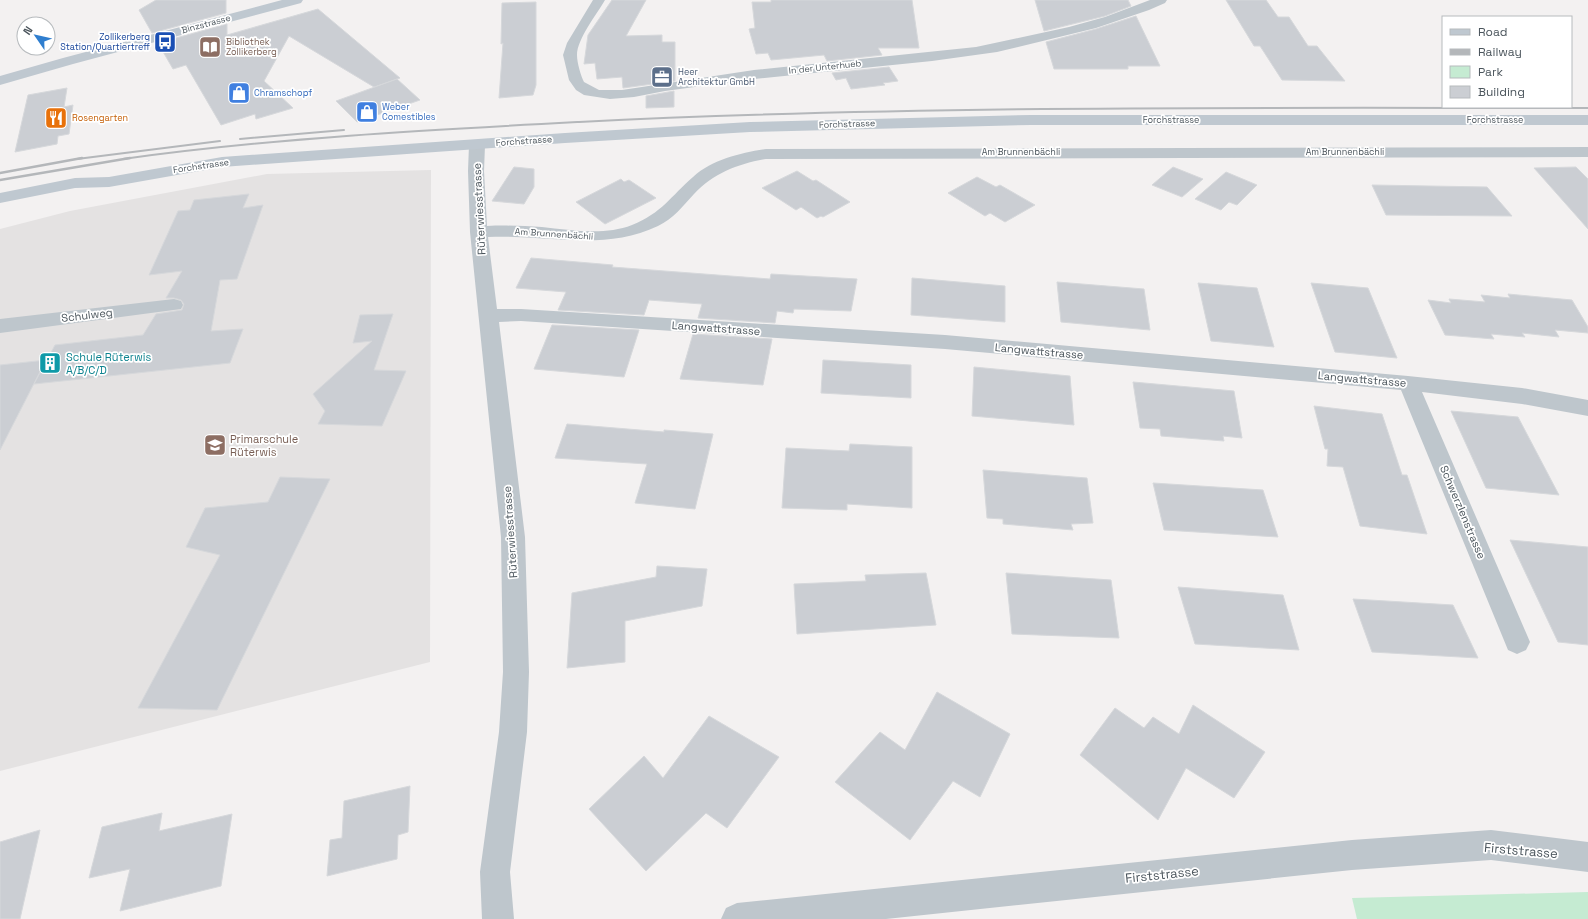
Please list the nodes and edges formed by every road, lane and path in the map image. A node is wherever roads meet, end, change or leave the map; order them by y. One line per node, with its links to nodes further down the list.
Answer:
1 (297, 0): 4 (main road, Binzstrasse)
2 (599, 0): 3 (street, In der Unterhueb)
3 (1161, 0)
4 (0, 81)
5 (1588, 120): 6 (main road, Forchstrasse)
6 (477, 144): 8 (main road, Forchstrasse); 11 (street, Rüterwiesstrasse)
7 (1588, 152): 11 (street, Am Brunnenbächli)
8 (109, 182): 9 (main road, Forchstrasse); 10 (main road, Forchstrasse)
9 (0, 198)
10 (0, 213)
11 (479, 232): 13 (street, Rüterwiesstrasse)
12 (174, 305): 14 (street, Schulweg)
13 (488, 316): 15 (street, Langwattstrasse); 19 (street, Rüterwiesstrasse)
14 (0, 326)
15 (1408, 383): 16 (street, Langwattstrasse); 17 (street, Schwerzlenstrasse)
16 (1588, 408)
17 (1517, 642)
18 (1588, 857): 20 (street, Firststrasse)
19 (498, 919)
20 (737, 919)

